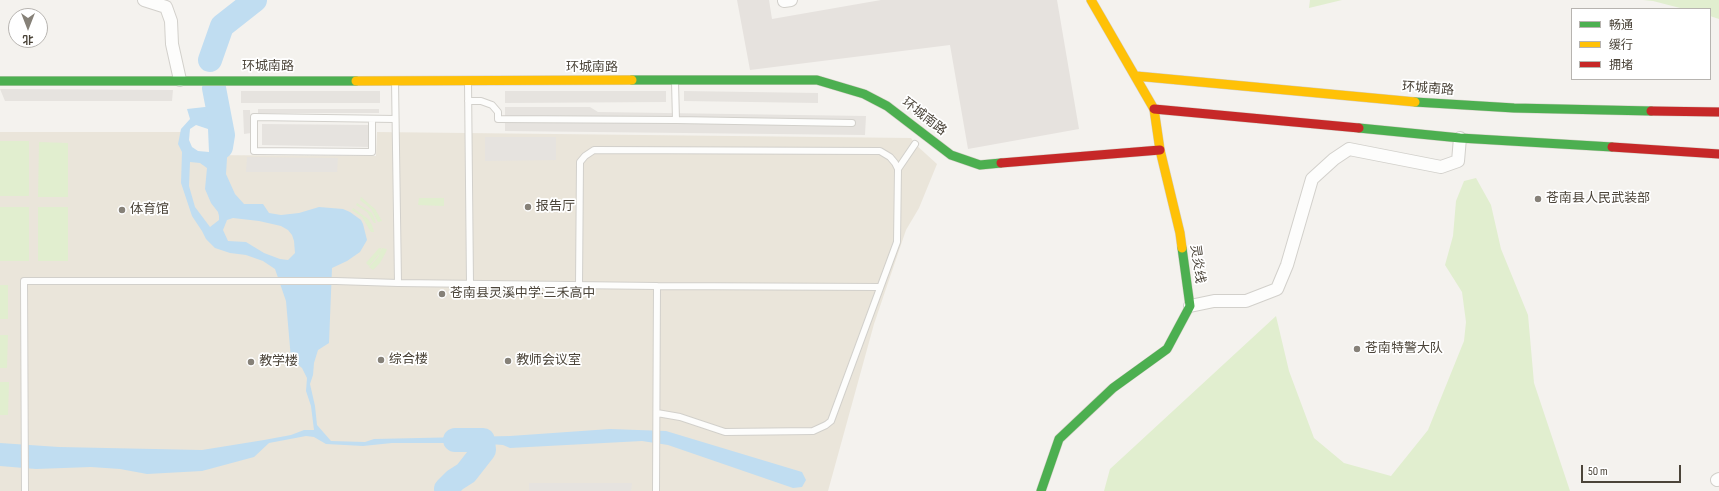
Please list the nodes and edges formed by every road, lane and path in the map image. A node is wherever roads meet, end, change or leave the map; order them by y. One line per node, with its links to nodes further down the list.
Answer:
1 (144, 0): 4 (street)
2 (1091, 0): 3 (main road, 灵炎线)
3 (1136, 76): 10 (main road, 灵炎线); 11 (main road, 环城南路)
4 (180, 80): 6 (main road, 环城南路); 7 (main road, 环城南路)
5 (675, 80): 8 (main road, 环城南路); 14 (lane); 18 (main road, 环城南路)
6 (0, 81)
7 (395, 81): 8 (main road, 环城南路); 13 (lane)
8 (468, 81): 9 (lane)
9 (468, 101): 14 (lane); 22 (lane)
10 (1154, 109): 16 (main road); 18 (main road, 灵炎线)
11 (1719, 112)
12 (372, 119): 12 (lane); 13 (lane)
13 (395, 119): 21 (lane)
14 (676, 120): 15 (lane)
15 (852, 124)
16 (1460, 138): 19 (main road); 26 (street)
17 (915, 144): 20 (lane)
18 (1160, 150): 26 (main road, 灵炎线)
19 (1719, 154)
20 (898, 169): 23 (lane); 25 (lane)
21 (398, 284): 22 (lane); 28 (lane)
22 (470, 284): 23 (lane)
23 (579, 285): 24 (lane)
24 (657, 286): 25 (lane); 27 (lane)
25 (880, 288): 27 (lane)
26 (1190, 306): 30 (main road)
27 (657, 412): 29 (lane)
28 (25, 491)
29 (656, 491)
30 (1041, 491)

